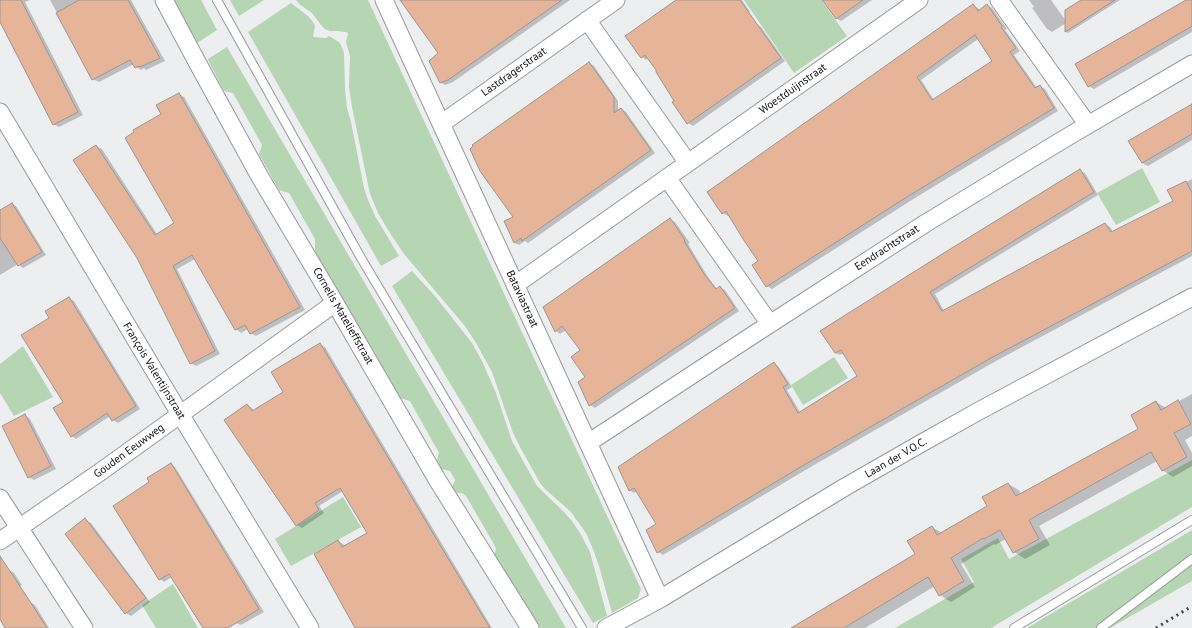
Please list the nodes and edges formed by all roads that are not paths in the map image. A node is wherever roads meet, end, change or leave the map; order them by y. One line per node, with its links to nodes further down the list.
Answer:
1 (164, 0): 16 (street, Cornelis Matelieffstraat)
2 (217, 0): 29 (lane)
3 (384, 0): 10 (street, Bataviastraat)
4 (616, 0): 7 (street, Lastdragerstraat)
5 (918, 0): 12 (street, Woestduijnstraat)
6 (999, 0): 11 (street)
7 (587, 20): 10 (street, Lastdragerstraat); 12 (street)
8 (1192, 64): 11 (street, Eendrachtstraat)
9 (0, 112): 18 (street, François Valentijnstraat)
10 (441, 124): 14 (street, Bataviastraat)
11 (1088, 126): 17 (street, Eendrachtstraat)
12 (688, 163): 13 (street, Woestduijnstraat)
13 (667, 178): 14 (street, Woestduijnstraat); 17 (street)
14 (515, 285): 19 (street, Bataviastraat)
15 (1192, 297): 25 (street, Laan der V.O.C.)
16 (335, 303): 18 (street, Gouden Eeuwweg); 28 (street, Cornelis Matelieffstraat)
17 (770, 324): 19 (street, Eendrachtstraat)
18 (180, 414): 22 (street, Gouden Eeuwweg); 27 (street, François Valentijnstraat)
19 (588, 443): 25 (street, Bataviastraat)
20 (0, 498): 22 (street)
21 (1192, 520): 31 (lane)
22 (19, 527): 23 (street, Gouden Eeuwweg); 26 (street)
23 (0, 541)
24 (1192, 559): 32 (lane)
25 (660, 599): 30 (street, Laan der V.O.C.)
26 (84, 628)
27 (310, 628)
28 (530, 628)
29 (582, 628)
30 (606, 628)
31 (1014, 628)
32 (1101, 628)

